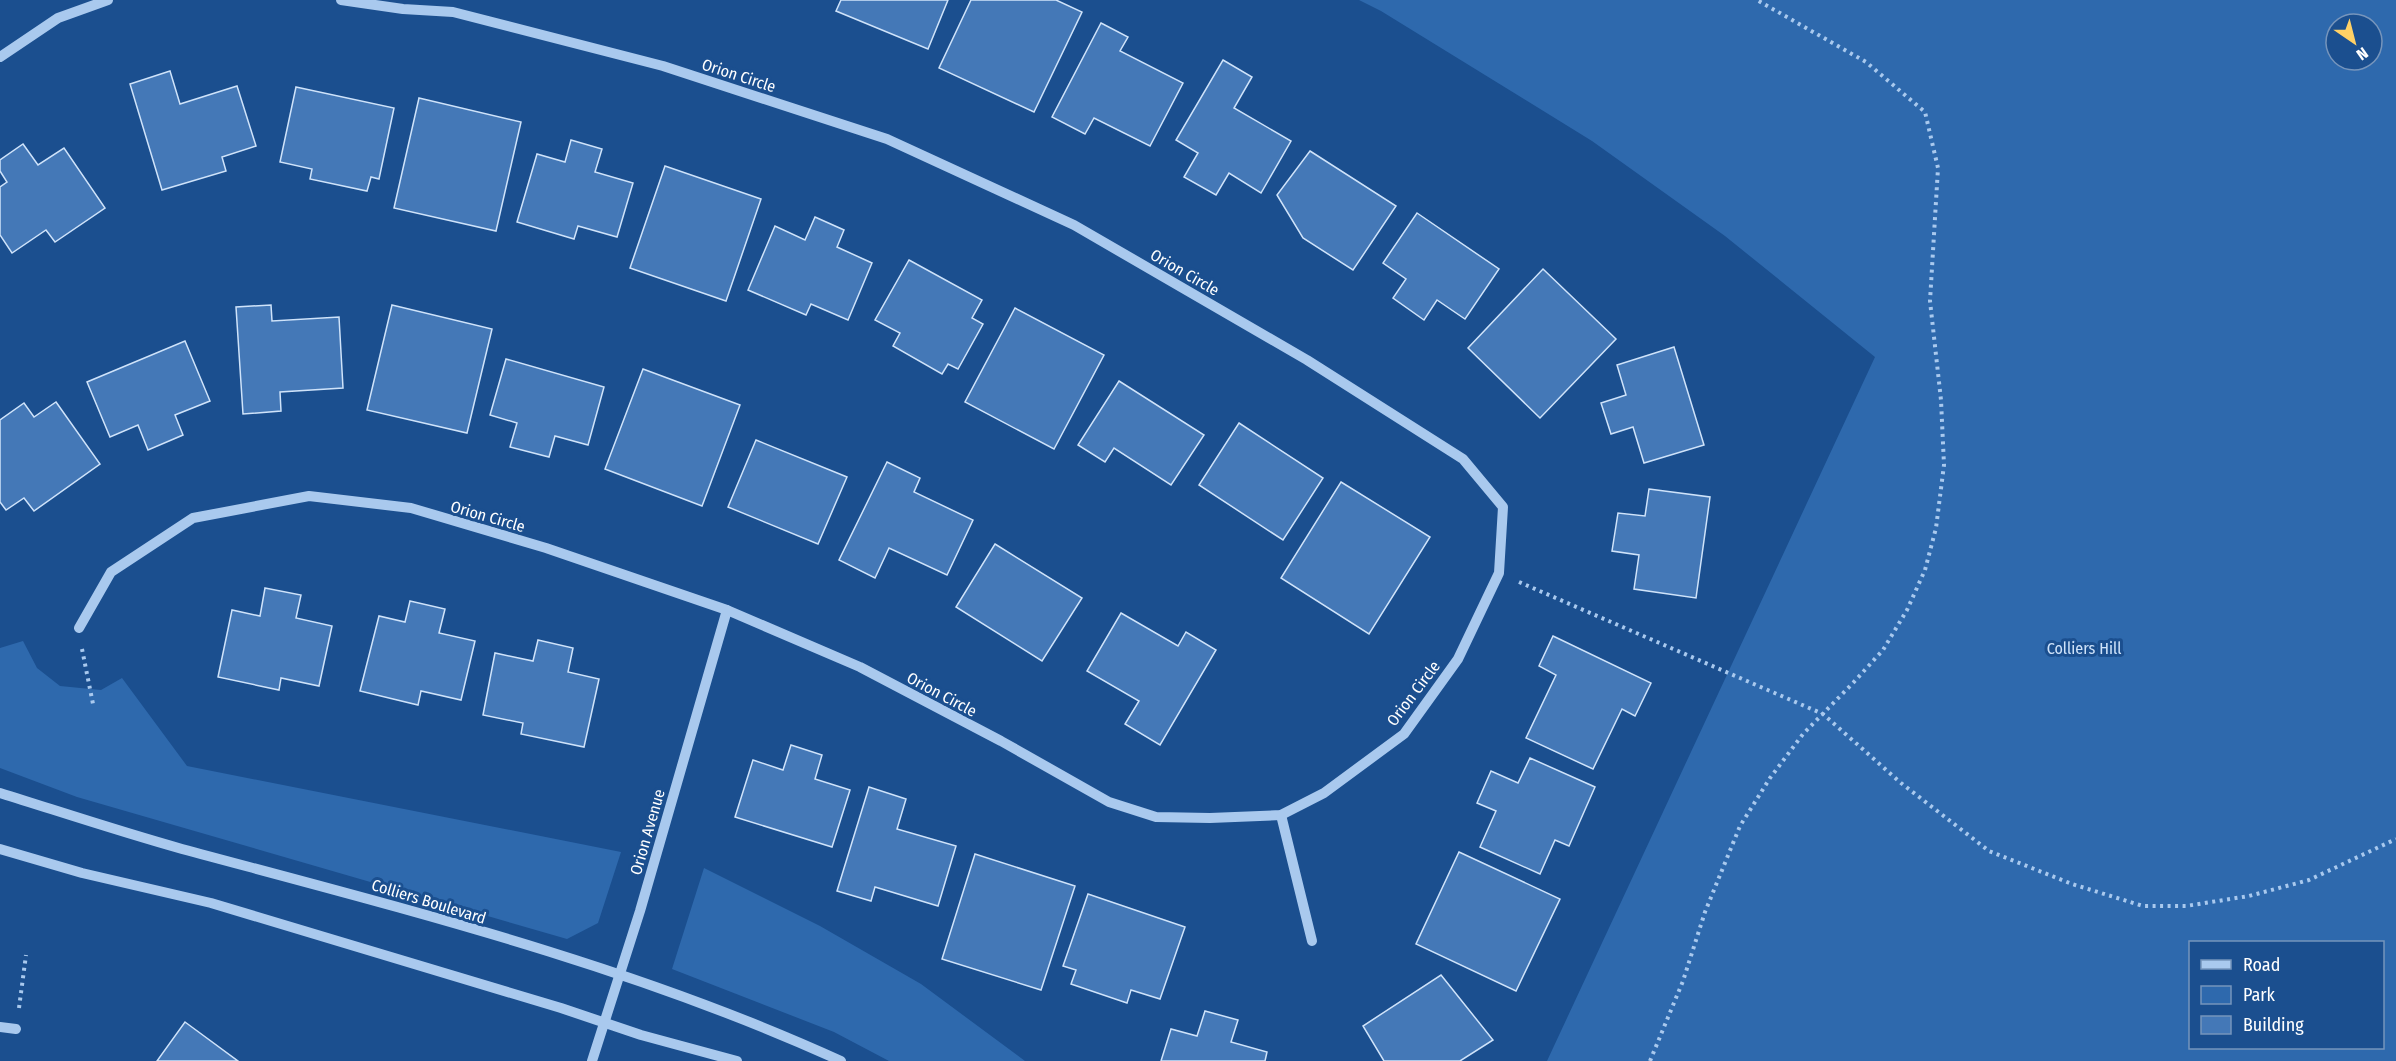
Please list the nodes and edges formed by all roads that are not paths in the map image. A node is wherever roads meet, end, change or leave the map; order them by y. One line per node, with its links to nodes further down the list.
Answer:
1 (108, 0): 5 (street)
2 (341, 0): 4 (street, Orion Circle)
3 (455, 0): 4 (street)
4 (453, 12): 9 (street, Orion Circle)
5 (0, 57)
6 (727, 610): 7 (street, Orion Circle); 9 (street, Orion Circle); 12 (street, Orion Avenue)
7 (79, 628)
8 (0, 793): 12 (street, Colliers Boulevard)
9 (1281, 815): 11 (street)
10 (0, 849): 13 (street)
11 (1312, 941)
12 (618, 974): 13 (street, Orion Avenue); 18 (street, Colliers Boulevard)
13 (604, 1023): 16 (street, Orion Avenue); 17 (street)
14 (0, 1028): 15 (street)
15 (16, 1029)
16 (592, 1061)
17 (737, 1061)
18 (841, 1061)

